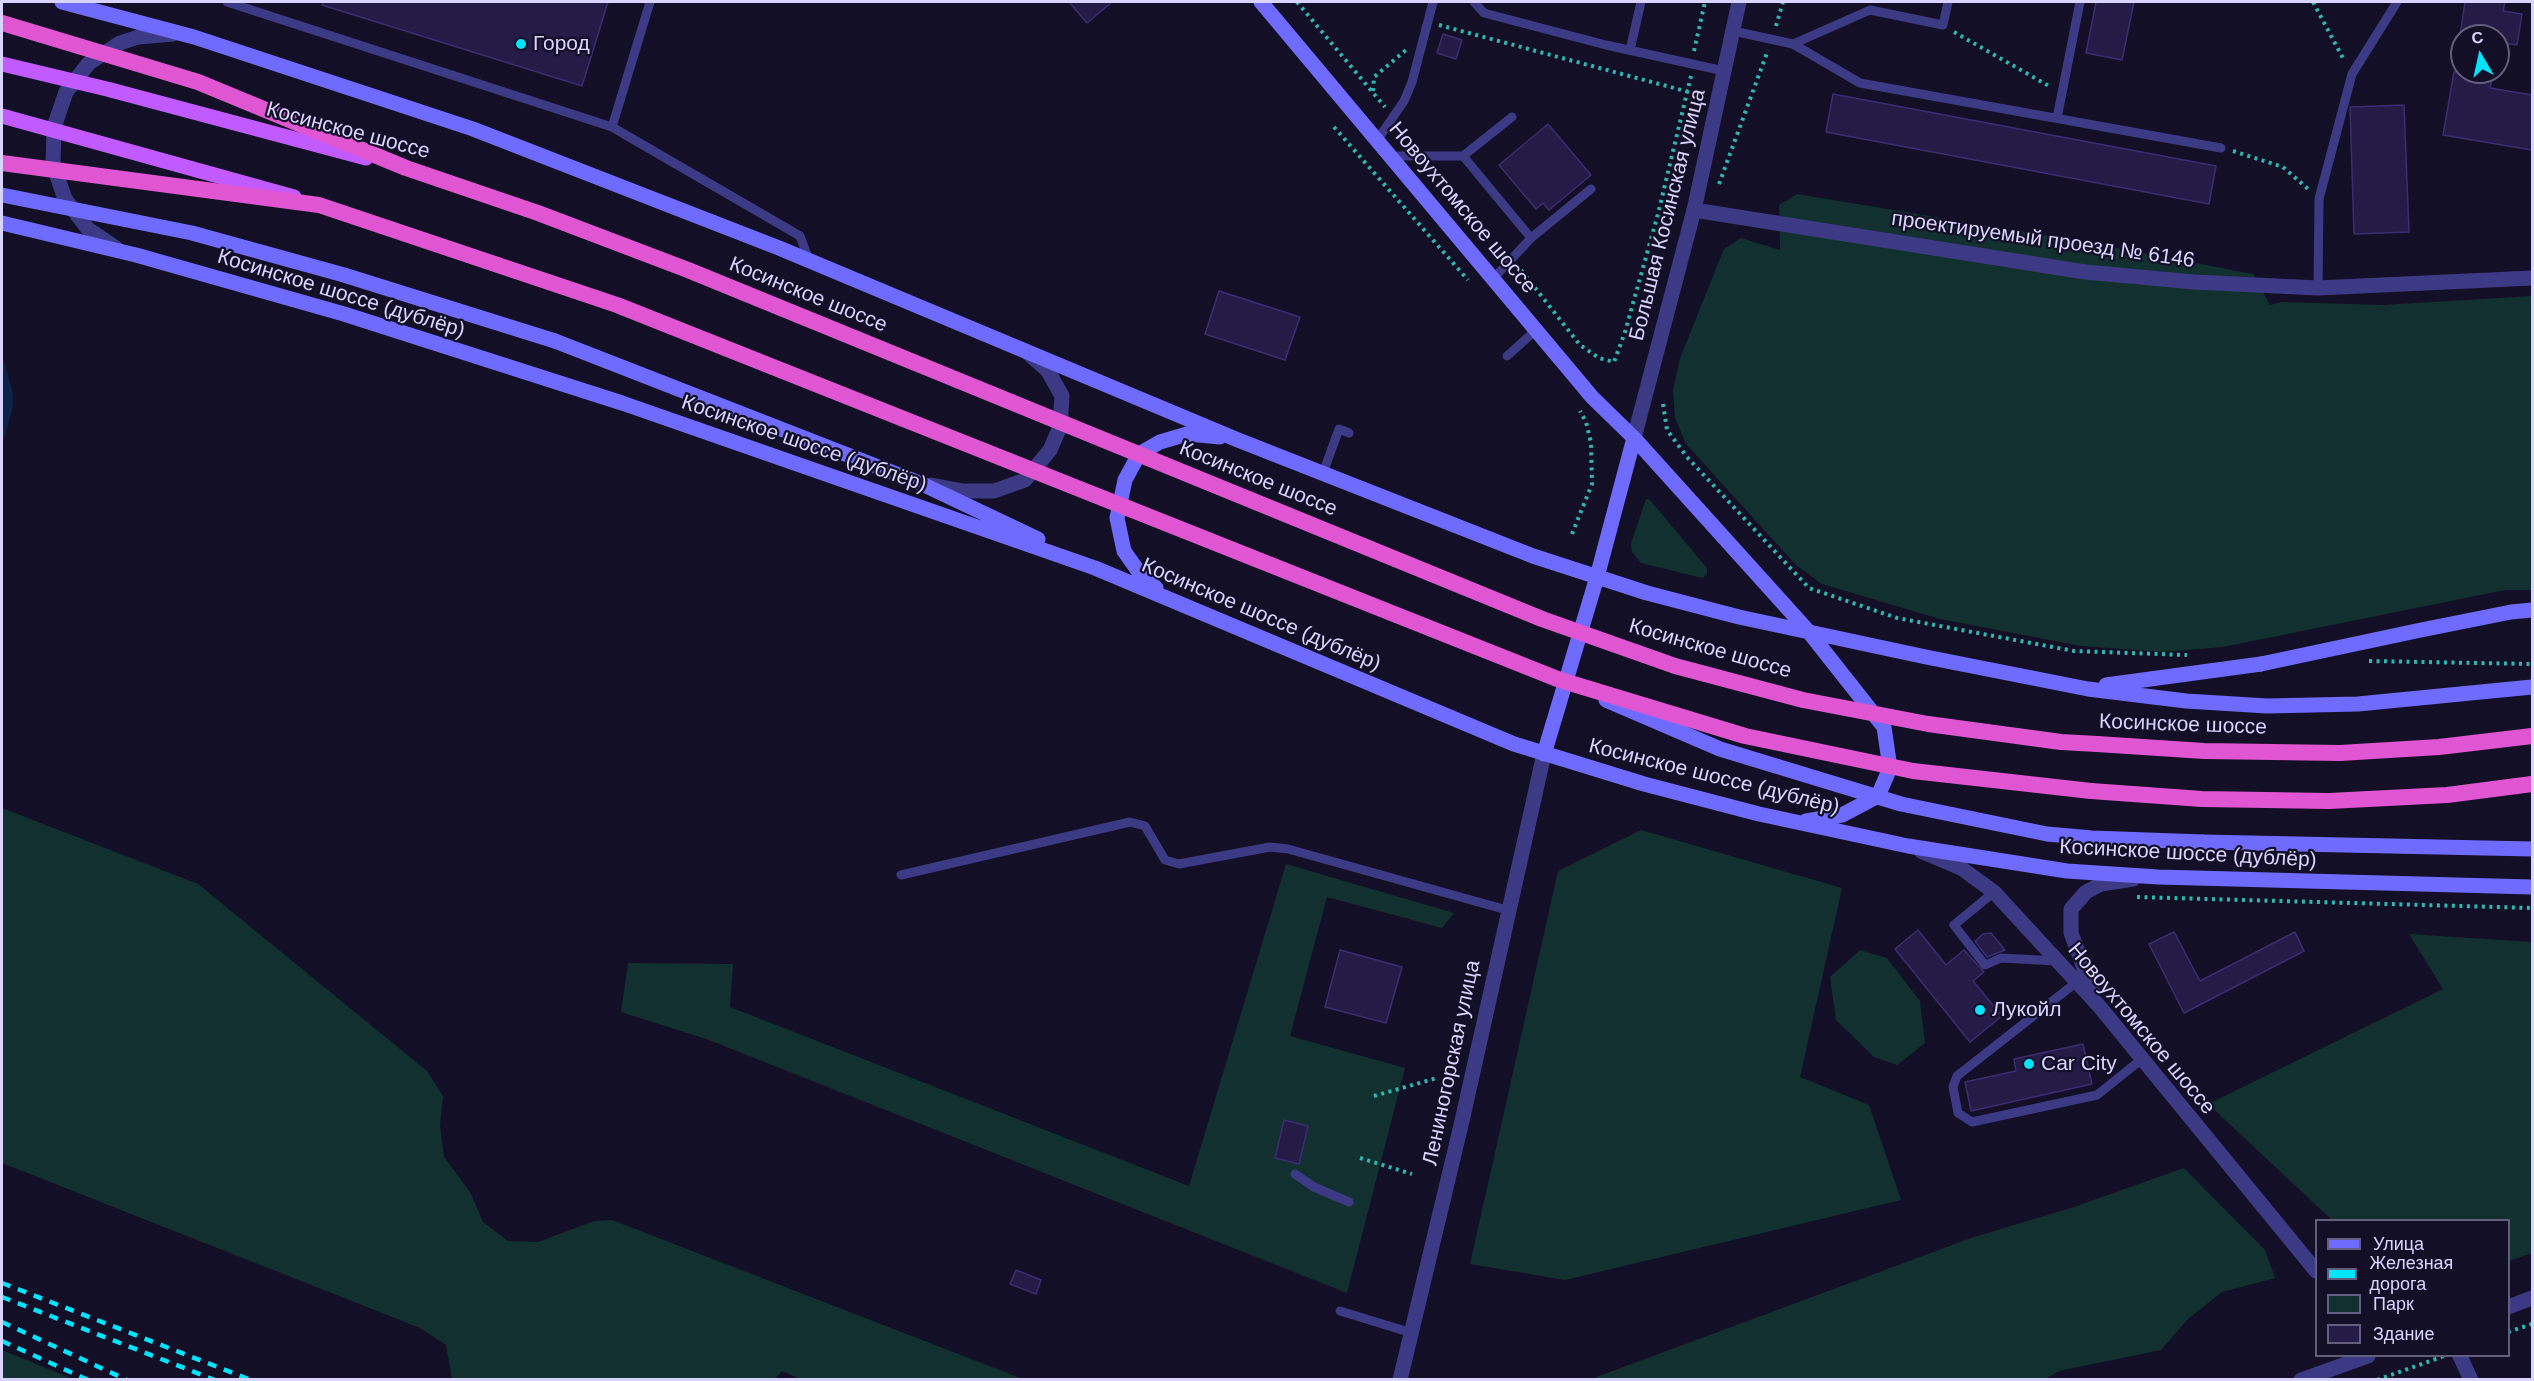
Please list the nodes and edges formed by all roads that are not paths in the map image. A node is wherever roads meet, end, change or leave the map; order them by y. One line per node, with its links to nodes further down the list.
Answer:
1 (62, 2): 15 (main road)
2 (227, 2): 23 (lane)
3 (650, 2): 23 (lane)
4 (1261, 2): 24 (main road, Новоухтомское шоссе)
5 (1432, 2): 24 (lane)
6 (1474, 2): 17 (lane)
7 (1641, 2): 17 (lane)
8 (1739, 2): 14 (street, Большая Косинская улица)
9 (1948, 2): 12 (lane)
10 (2080, 2): 22 (lane)
11 (2397, 2): 40 (lane)
12 (1871, 6): 16 (lane)
13 (2, 23): 29 (highway, bridge)
14 (1732, 31): 16 (lane); 19 (street, Большая Косинская улица)
15 (194, 37): 36 (street); 37 (main road)
16 (1793, 44): 22 (lane)
17 (1630, 50): 19 (lane)
18 (2, 64): 29 (main road, Косинское шоссе, bridge)
19 (1724, 71): 33 (street, Большая Косинская улица)
20 (2, 116): 32 (main road, bridge)
21 (1512, 117): 27 (lane)
22 (2058, 118): 25 (lane)
23 (612, 127): 37 (lane)
24 (1378, 139): 26 (main road, Новоухтомское шоссе)
25 (2221, 148)
26 (1392, 156): 27 (lane); 39 (main road, Новоухтомское шоссе)
27 (1463, 156): 35 (lane)
28 (2, 163): 32 (highway, bridge)
29 (406, 168): 57 (highway, Косинское шоссе, bridge)
30 (1591, 189): 35 (lane)
31 (2, 195): 48 (main road, bridge)
32 (319, 205): 54 (highway, bridge)
33 (1694, 210): 40 (street, проектируемый проезд № 6146); 45 (street, Большая Косинская улица)
34 (2, 223): 36 (main road, Косинское шоссе (дублёр))
35 (1531, 238): 39 (lane)
36 (136, 255): 49 (main road, Косинское шоссе (дублёр))
37 (809, 260): 42 (main road)
38 (2532, 278): 40 (street, проектируемый проезд № 6146)
39 (1493, 279): 41 (main road, Новоухтомское шоссе)
40 (2318, 288)
41 (1536, 330): 43 (lane); 45 (main road, Новоухтомское шоссе)
42 (1022, 348): 46 (main road); 48 (street)
43 (1507, 356)
44 (1349, 433): 47 (lane)
45 (1634, 438): 50 (main road); 53 (main road, Новоухтомское шоссе)
46 (1238, 440): 47 (main road); 51 (main road)
47 (1323, 473): 50 (main road)
48 (922, 484): 49 (main road)
49 (1095, 568): 51 (main road, Косинское шоссе (дублёр))
50 (1597, 577): 53 (main road); 58 (main road)
51 (1167, 597): 58 (main road, Косинское шоссе (дублёр))
52 (2532, 610): 56 (main road, bridge)
53 (1809, 632): 56 (main road); 60 (main road, Новоухтомское шоссе)
54 (1560, 680): 59 (highway, bridge); 62 (main road, bridge)
55 (2532, 687): 56 (main road)
56 (2083, 688)
57 (2532, 736)
58 (1544, 754): 60 (main road, Косинское шоссе (дублёр)); 67 (street, Лениногорская улица)
59 (2532, 784)
60 (1797, 823): 61 (main road, Косинское шоссе (дублёр))
61 (1908, 846): 64 (main road, Косинское шоссе (дублёр)); 66 (street, Новоухтомское шоссе)
62 (2532, 849)
63 (901, 875): 67 (lane)
64 (2158, 877): 65 (main road, Косинское шоссе (дублёр)); 70 (street)
65 (2532, 887)
66 (1994, 892): 68 (street, Новоухтомское шоссе); 68 (lane)
67 (1507, 910): 78 (street, Лениногорская улица)
68 (2057, 961): 69 (street, Новоухтомское шоссе)
69 (2078, 981): 70 (street, Новоухтомское шоссе); 71 (lane)
70 (2099, 1006): 71 (street, Новоухтомское шоссе)
71 (2142, 1059): 74 (street, Новоухтомское шоссе)
72 (1295, 1174): 73 (lane)
73 (1349, 1202)
74 (2315, 1269)
75 (2532, 1298): 76 (street)
76 (2510, 1306)
77 (1340, 1311): 78 (lane)
78 (1412, 1333): 81 (street, Лениногорская улица)
79 (2365, 1357): 82 (street)
80 (2460, 1357): 83 (street)
81 (1400, 1380)
82 (2301, 1380)
83 (2471, 1380)

